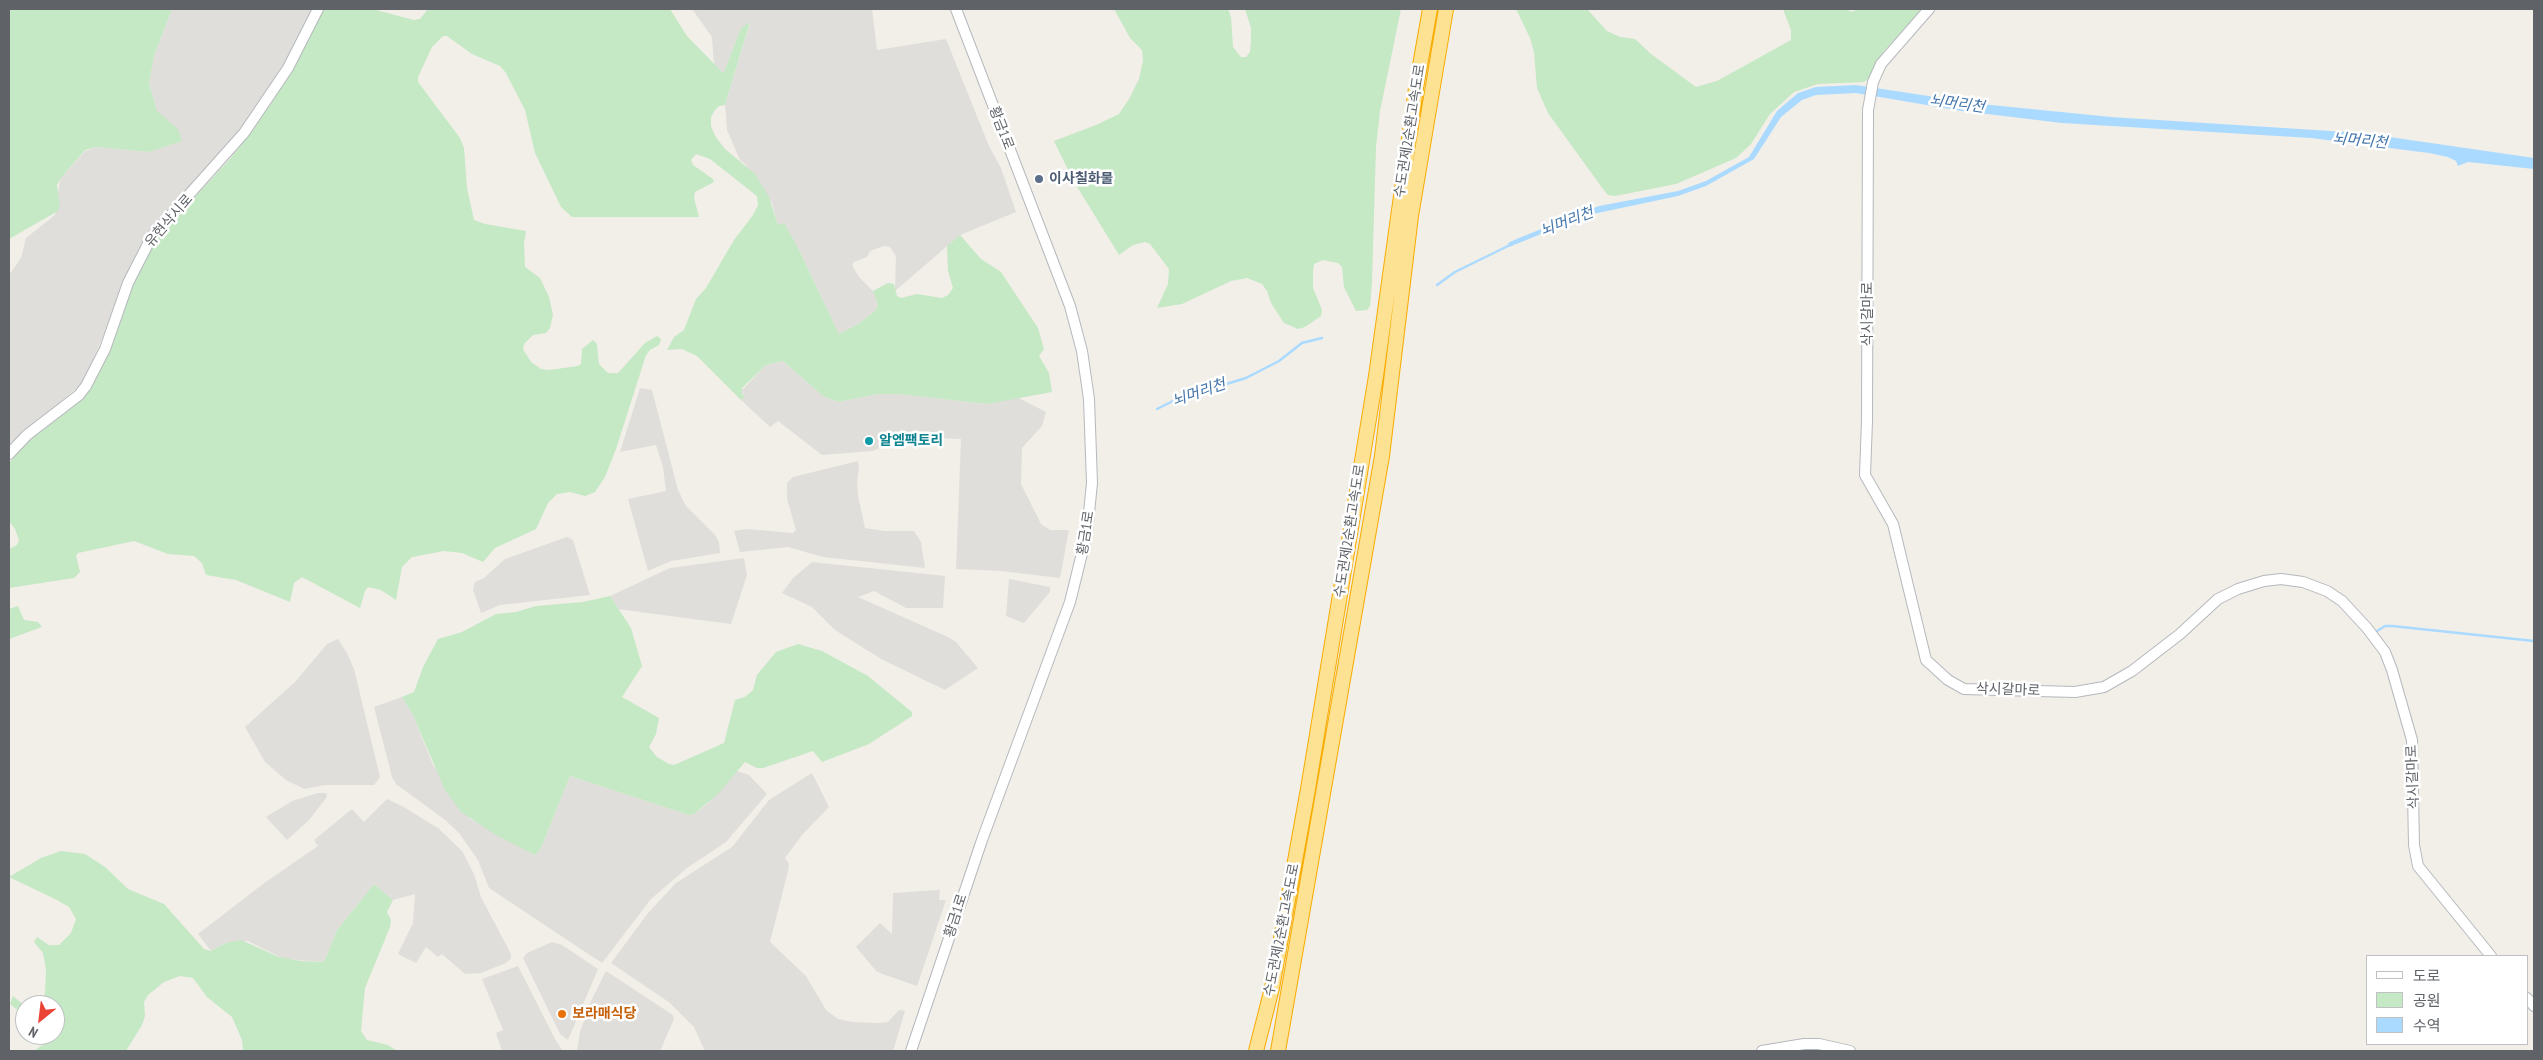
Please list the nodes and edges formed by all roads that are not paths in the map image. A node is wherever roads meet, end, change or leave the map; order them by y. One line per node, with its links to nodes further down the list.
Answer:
1 (318, 9): 6 (street, 유현삭시로)
2 (956, 9): 8 (street, 황금1로)
3 (1430, 9): 9 (highway, 수도권제2순환고속도로)
4 (1446, 9): 10 (highway, 수도권제2순환고속도로)
5 (1929, 9): 7 (street, 삭시갈마로)
6 (9, 454)
7 (2490, 955)
8 (911, 1051)
9 (1256, 1051)
10 (1278, 1051)
11 (1762, 1051): 12 (street)
12 (1850, 1051)

